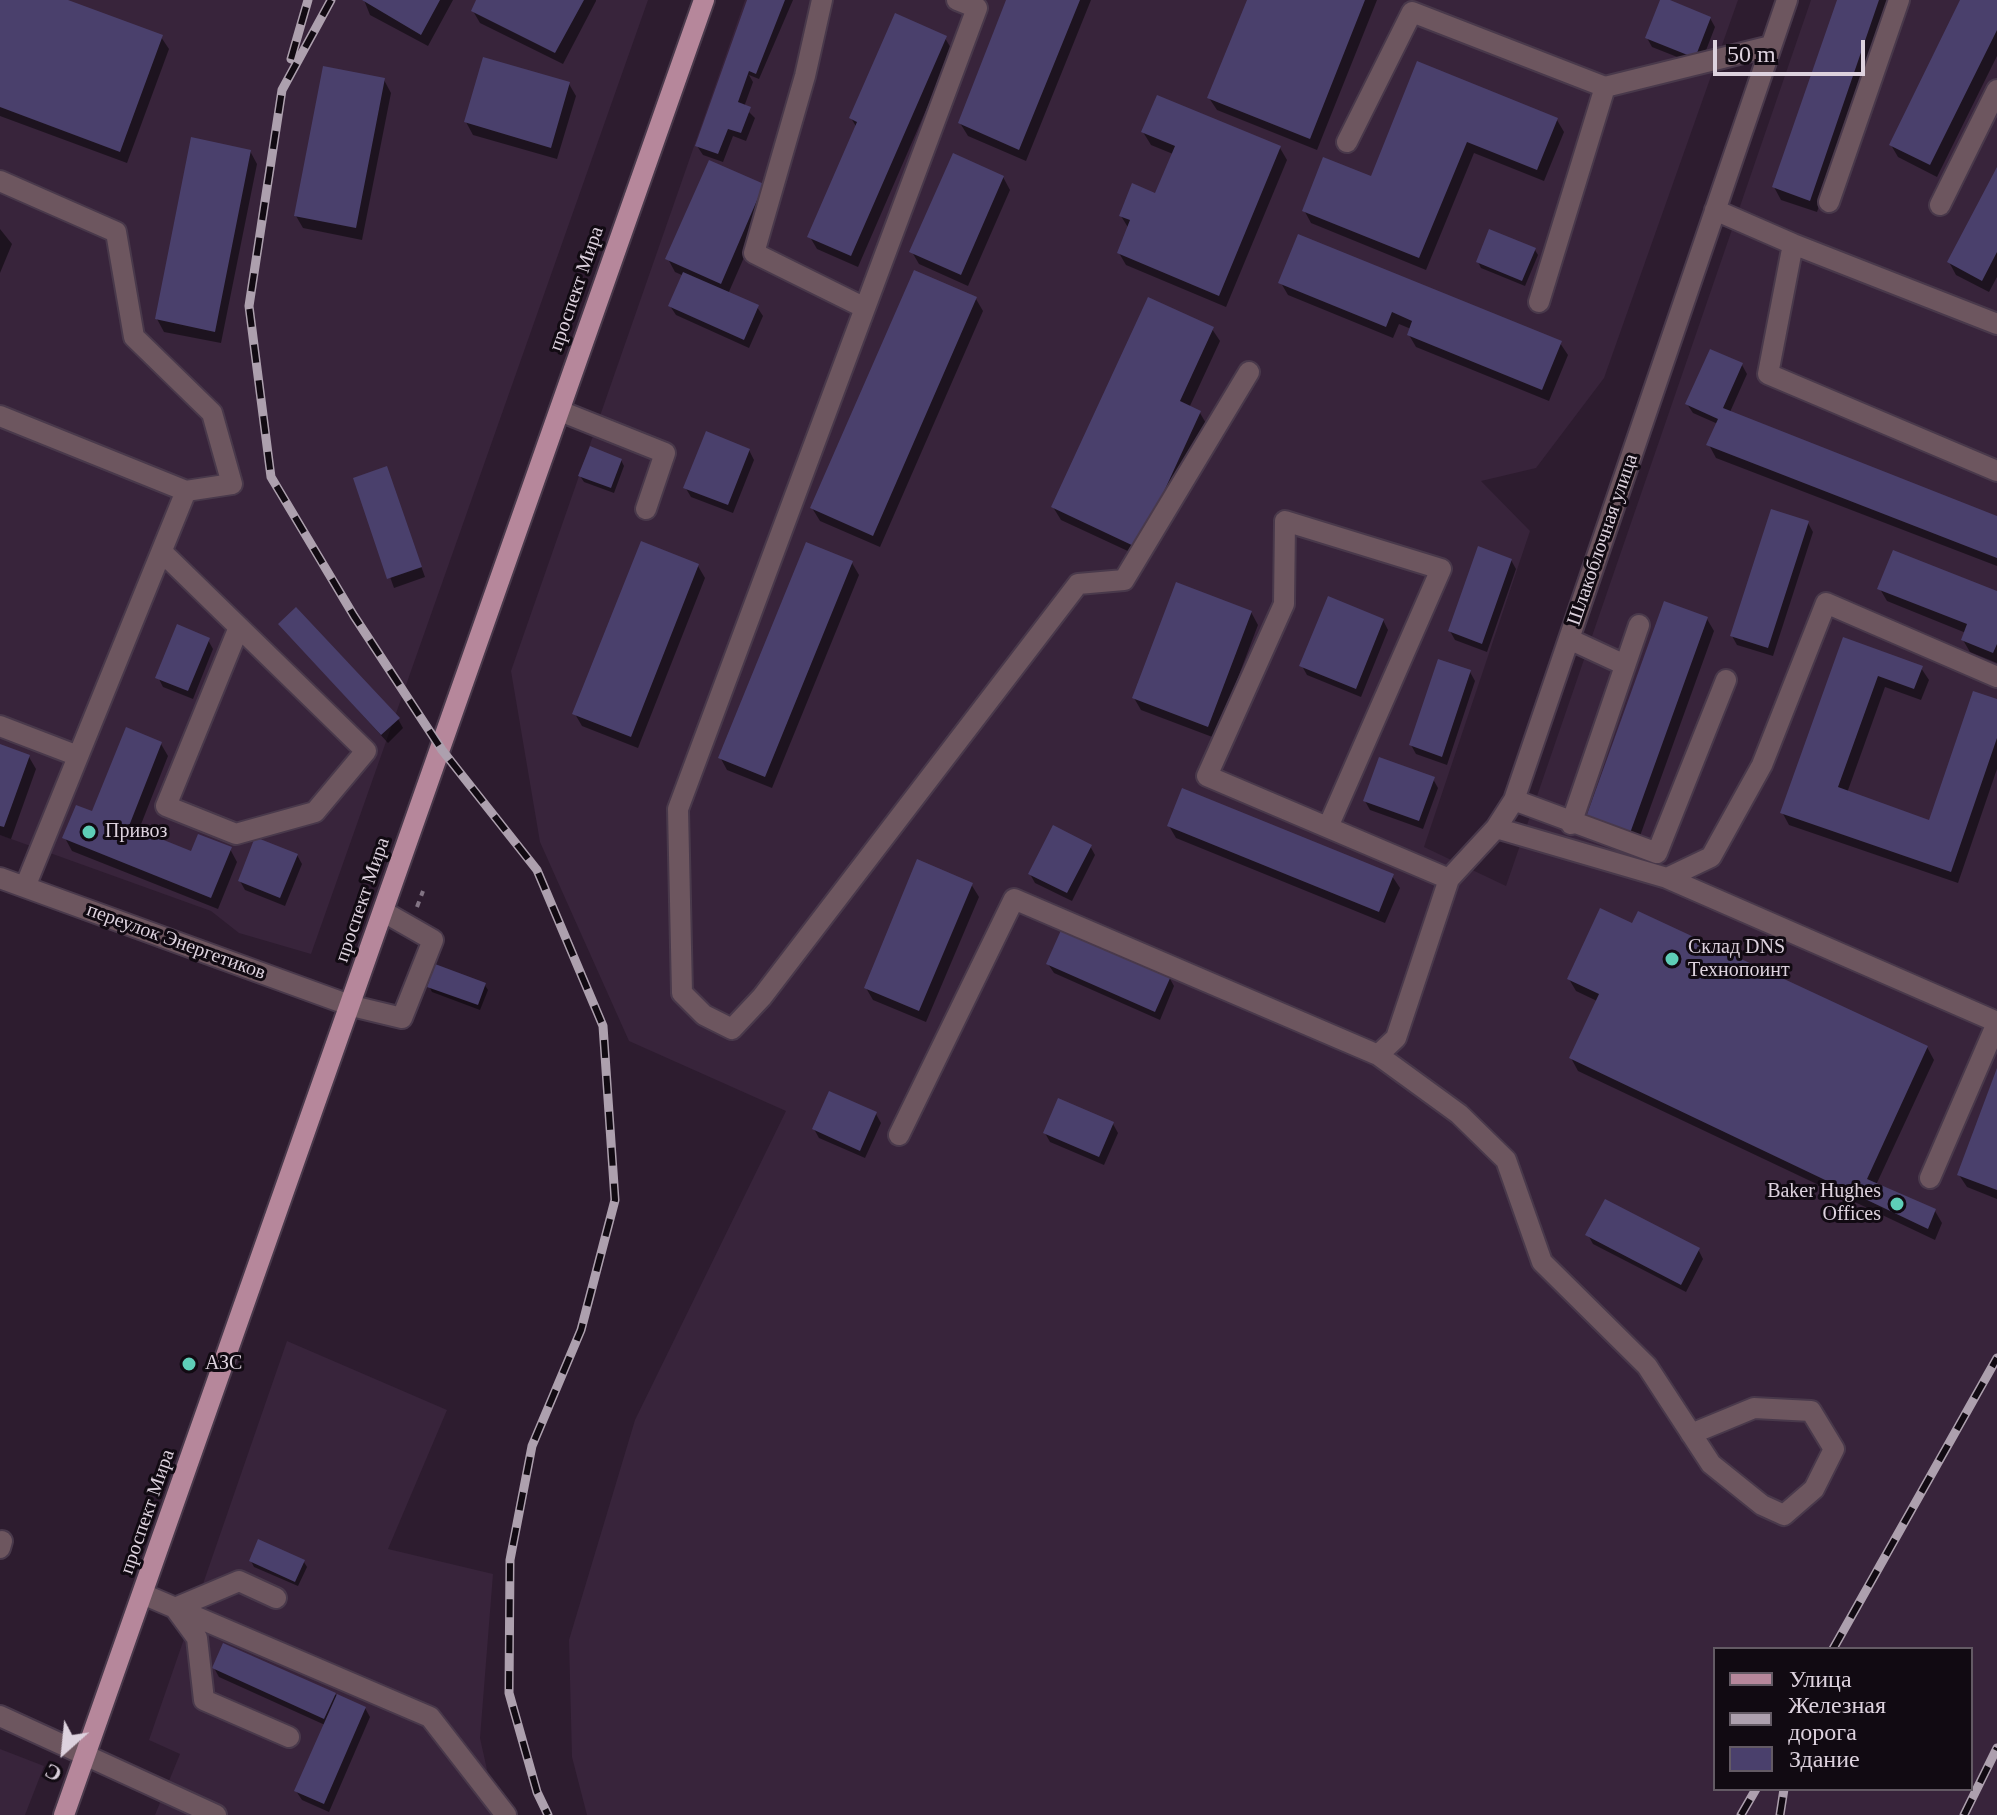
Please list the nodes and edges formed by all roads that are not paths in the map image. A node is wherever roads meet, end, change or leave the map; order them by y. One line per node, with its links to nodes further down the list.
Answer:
1 (704, 0): 19 (main road, проспект Мира)
2 (822, 0): 16 (street)
3 (957, 0): 16 (street)
4 (1787, 0): 6 (street, Шлакоблочная улица)
5 (1899, 0): 11 (street)
6 (1771, 46): 7 (street); 13 (street, Шлакоблочная улица)
7 (1605, 87): 9 (street); 15 (street)
8 (1997, 90): 12 (street)
9 (1347, 142)
10 (0, 181): 22 (street)
11 (1829, 202)
12 (1940, 205)
13 (1715, 210): 14 (street); 27 (street, Шлакоблочная улица)
14 (1793, 244): 17 (street); 21 (street)
15 (1539, 302)
16 (865, 308): 18 (street)
17 (1997, 324)
18 (1249, 372)
19 (560, 411): 23 (street); 41 (main road, проспект Мира)
20 (0, 416): 22 (street)
21 (1997, 471)
22 (186, 491): 24 (street)
23 (646, 509)
24 (162, 552): 26 (street); 32 (street)
25 (1639, 625): 28 (street)
26 (239, 627): 26 (street)
27 (1569, 639): 28 (street); 33 (street, Шлакоблочная улица)
28 (1625, 665): 34 (street)
29 (1997, 677): 38 (street)
30 (1726, 680): 34 (street)
31 (0, 726): 32 (street)
32 (78, 756): 40 (street)
33 (1514, 800): 34 (street); 36 (street, Шлакоблочная улица)
34 (1571, 824)
35 (1328, 827): 35 (street); 39 (street)
36 (1496, 828): 38 (street); 39 (street, Шлакоблочная улица)
37 (0, 878): 40 (street, переулок Энергетиков)
38 (1667, 878): 43 (street)
39 (1449, 879): 44 (street, Шлакоблочная улица)
40 (25, 887): 42 (street, переулок Энергетиков)
41 (384, 912): 42 (main road, проспект Мира); 42 (street, переулок Энергетиков)
42 (352, 1006): 48 (main road, проспект Мира)
43 (1997, 1022): 46 (street)
44 (1378, 1055): 45 (street); 47 (street)
45 (899, 1135)
46 (1930, 1178)
47 (1691, 1434): 47 (street)
48 (145, 1595): 50 (street); 53 (main road, проспект Мира)
49 (276, 1598): 50 (street)
50 (175, 1608): 52 (street); 56 (street)
51 (0, 1716): 53 (street)
52 (289, 1737)
53 (86, 1755): 54 (main road, проспект Мира); 55 (street)
54 (64, 1815)
55 (216, 1815)
56 (506, 1815)

